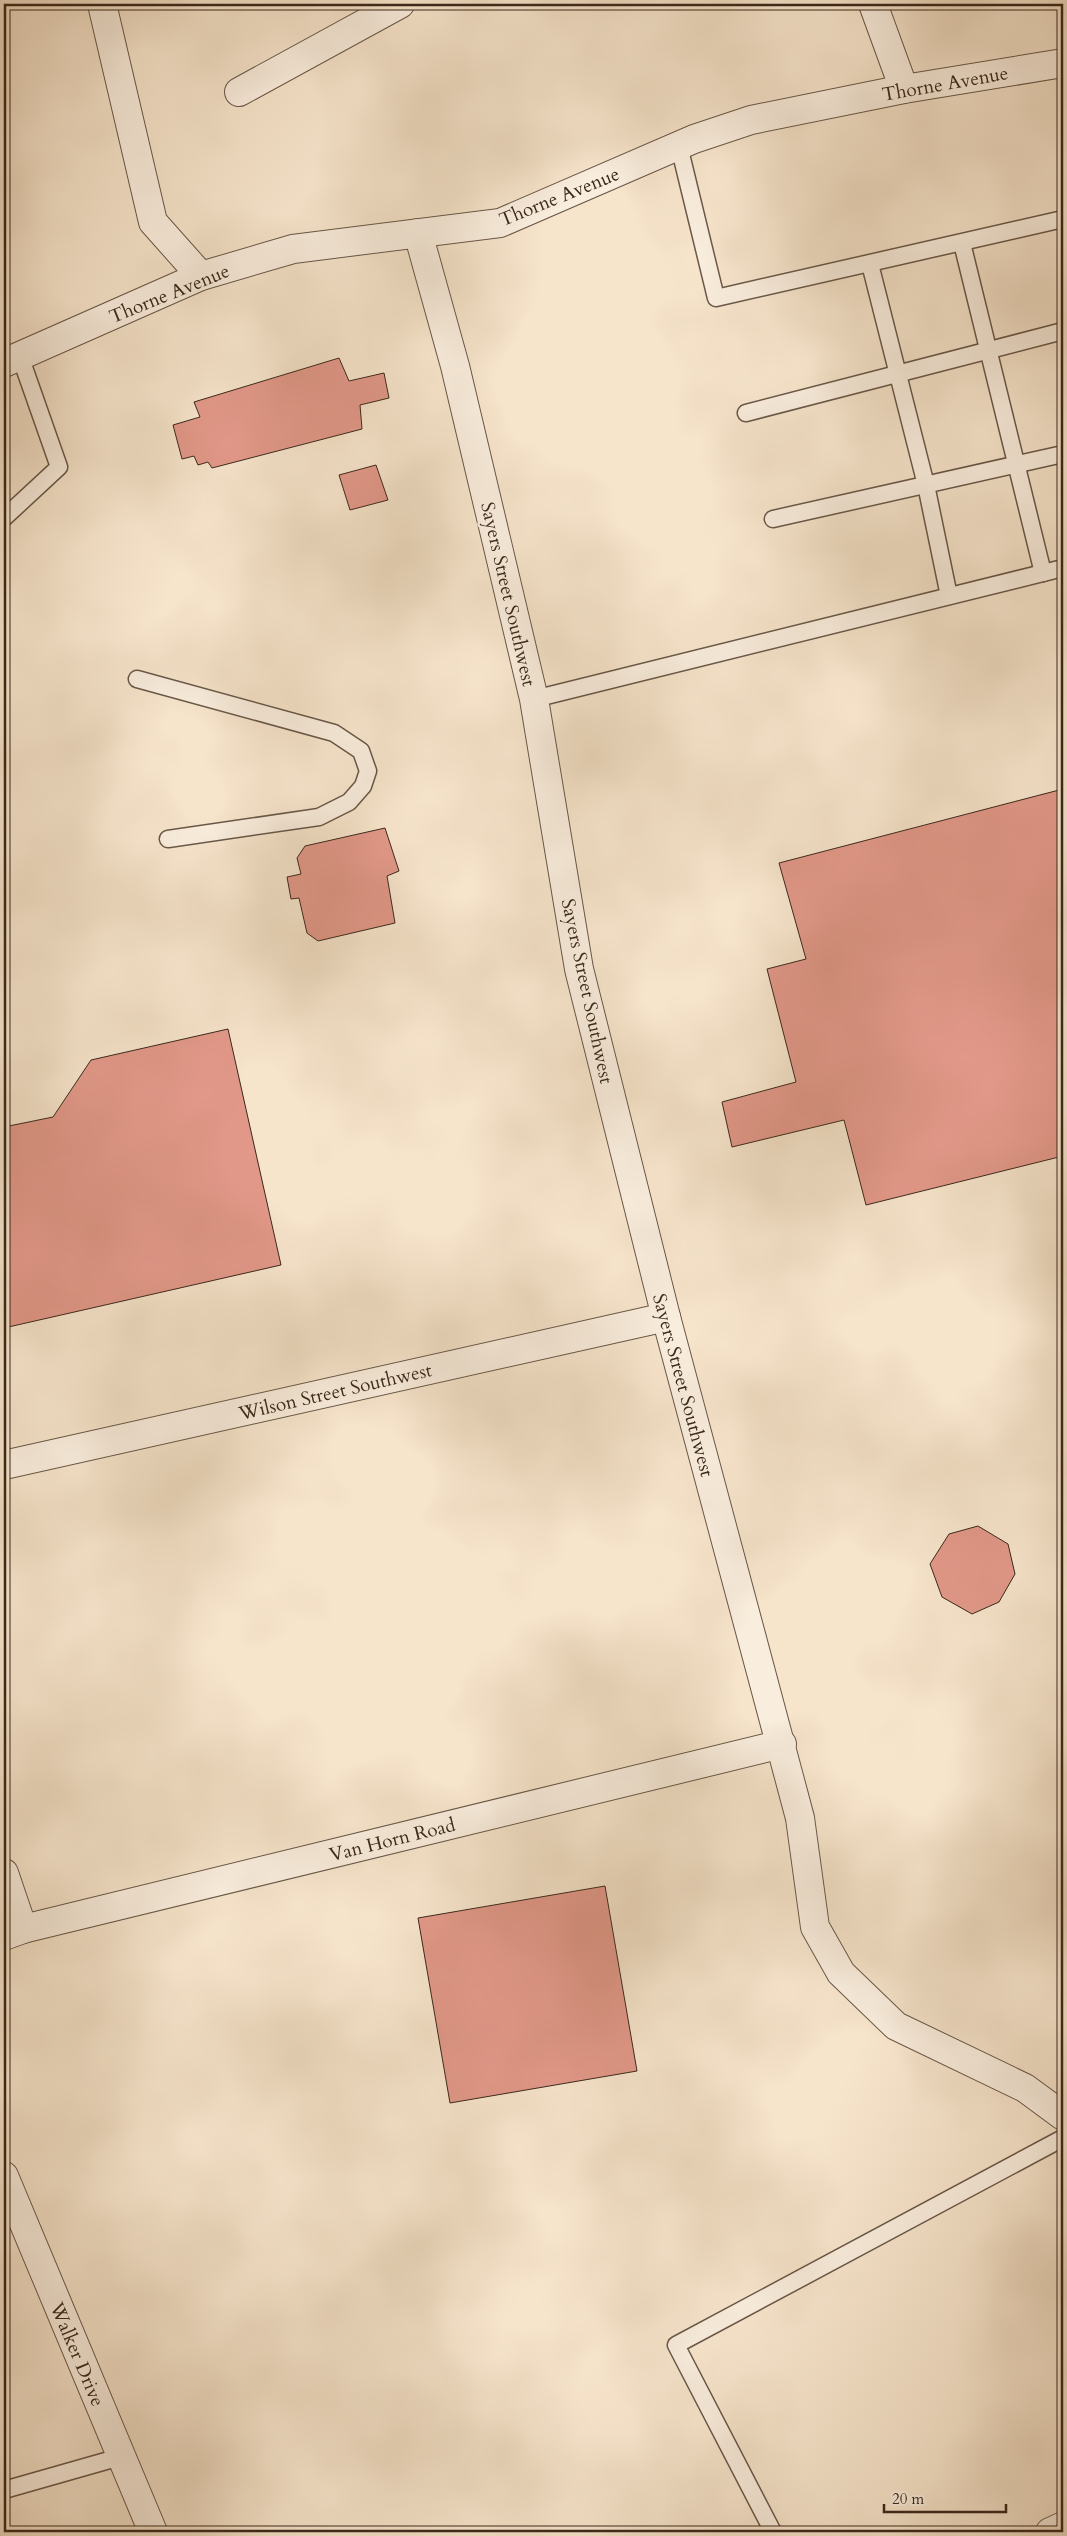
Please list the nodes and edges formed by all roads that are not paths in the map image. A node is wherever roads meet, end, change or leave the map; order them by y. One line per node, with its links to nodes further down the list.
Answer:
1 (102, 4): 12 (street)
2 (400, 4): 6 (street)
3 (873, 4): 5 (street)
4 (1063, 64): 5 (street, Thorne Avenue)
5 (904, 90): 7 (street, Thorne Avenue)
6 (239, 92)
7 (679, 146): 9 (street, Thorne Avenue); 11 (lane)
8 (1063, 219): 10 (lane)
9 (418, 233): 12 (street, Thorne Avenue); 27 (street, Sayers Street Southwest)
10 (962, 243): 11 (lane); 14 (lane)
11 (870, 264): 16 (lane)
12 (200, 276): 15 (street, Thorne Avenue)
13 (1063, 331): 14 (lane)
14 (987, 351): 16 (lane); 19 (lane)
15 (12, 360): 21 (lane)
16 (899, 375): 17 (lane); 20 (lane)
17 (746, 413)
18 (1063, 454): 19 (lane)
19 (1018, 466): 20 (lane); 24 (lane)
20 (926, 485): 22 (lane); 25 (lane)
21 (4, 518)
22 (774, 519)
23 (1063, 568): 24 (lane)
24 (1043, 573): 25 (lane)
25 (949, 596): 27 (lane)
26 (137, 679): 28 (lane)
27 (534, 699): 29 (street, Sayers Street Southwest)
28 (168, 839)
29 (666, 1317): 30 (street, Wilson Street Southwest); 31 (street, Sayers Street Southwest)
30 (4, 1464)
31 (782, 1744): 33 (street, Van Horn Road); 34 (street, Sayers Street Southwest)
32 (4, 1873): 33 (street)
33 (14, 1933)
34 (1063, 2116)
35 (1063, 2138): 41 (lane)
36 (4, 2176): 37 (street, Walker Drive)
37 (120, 2458): 38 (lane); 40 (street, Walker Drive)
38 (4, 2490)
39 (1063, 2526): 42 (street)
40 (152, 2532)
41 (773, 2532)
42 (1050, 2532)

